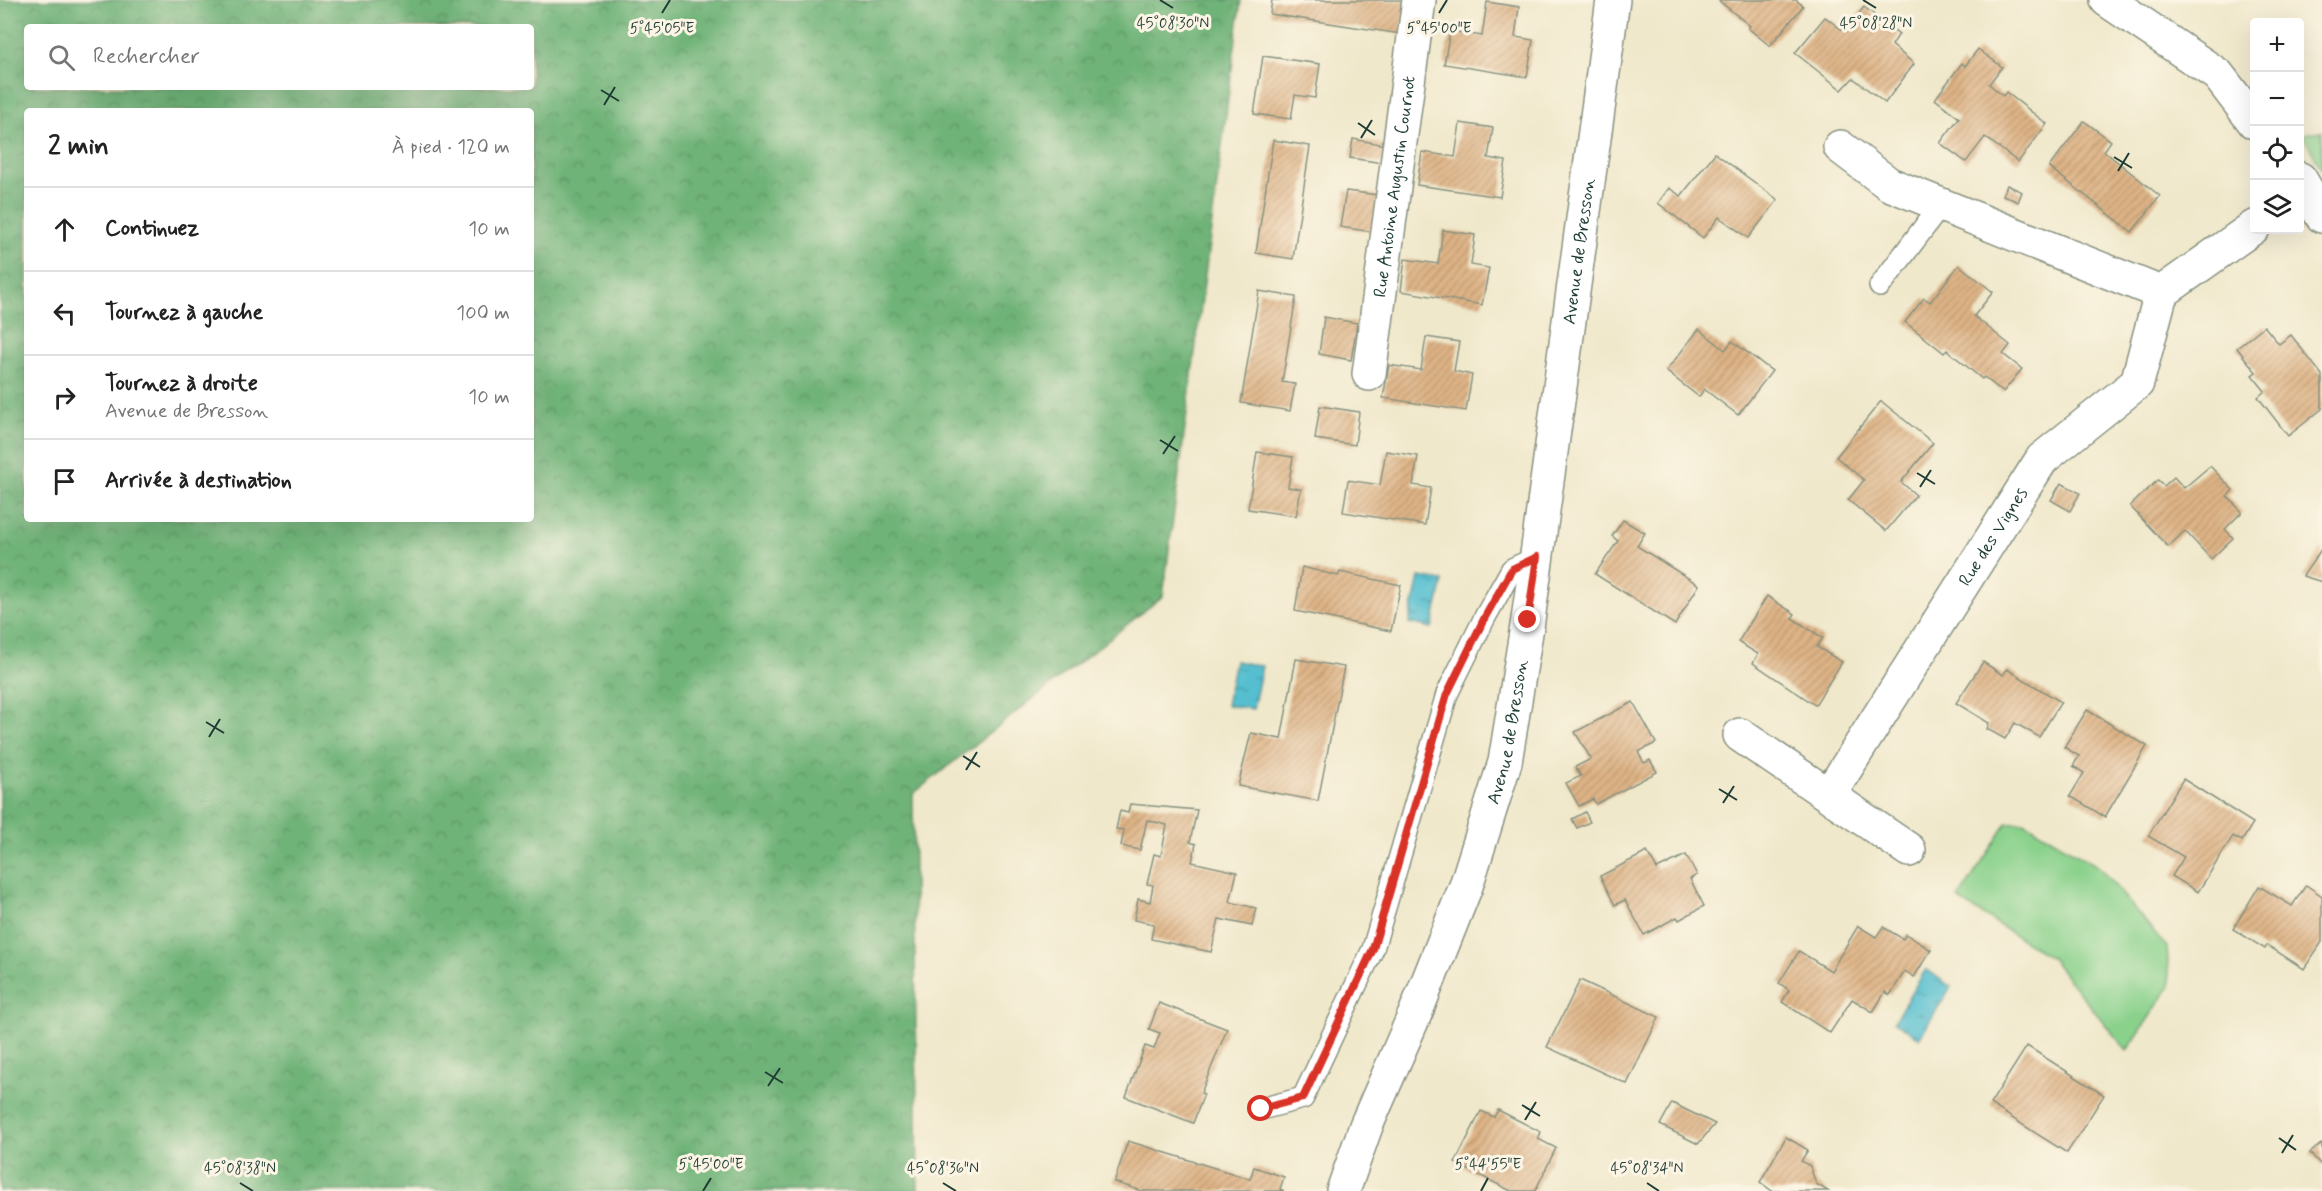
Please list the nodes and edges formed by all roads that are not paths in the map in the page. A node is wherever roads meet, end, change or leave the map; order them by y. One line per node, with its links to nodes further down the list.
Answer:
1 (1419, 0): 12 (street, Rue Antoine Augustin Cournot)
2 (1613, 0): 13 (street, Avenue de Bresson)
3 (2107, 0): 4 (street)
4 (2250, 117)
5 (1840, 147): 7 (street)
6 (2304, 189): 8 (street)
7 (1941, 205): 10 (lane); 11 (street)
8 (2322, 216)
9 (2250, 230): 11 (street)
10 (1880, 286)
11 (2161, 293): 15 (street, Rue des Vignes)
12 (1369, 374)
13 (1537, 557): 17 (lane); 18 (street, Avenue de Bresson)
14 (1740, 735): 15 (street)
15 (1828, 795): 16 (street)
16 (1909, 850)
17 (1261, 1109)
18 (1343, 1191)

